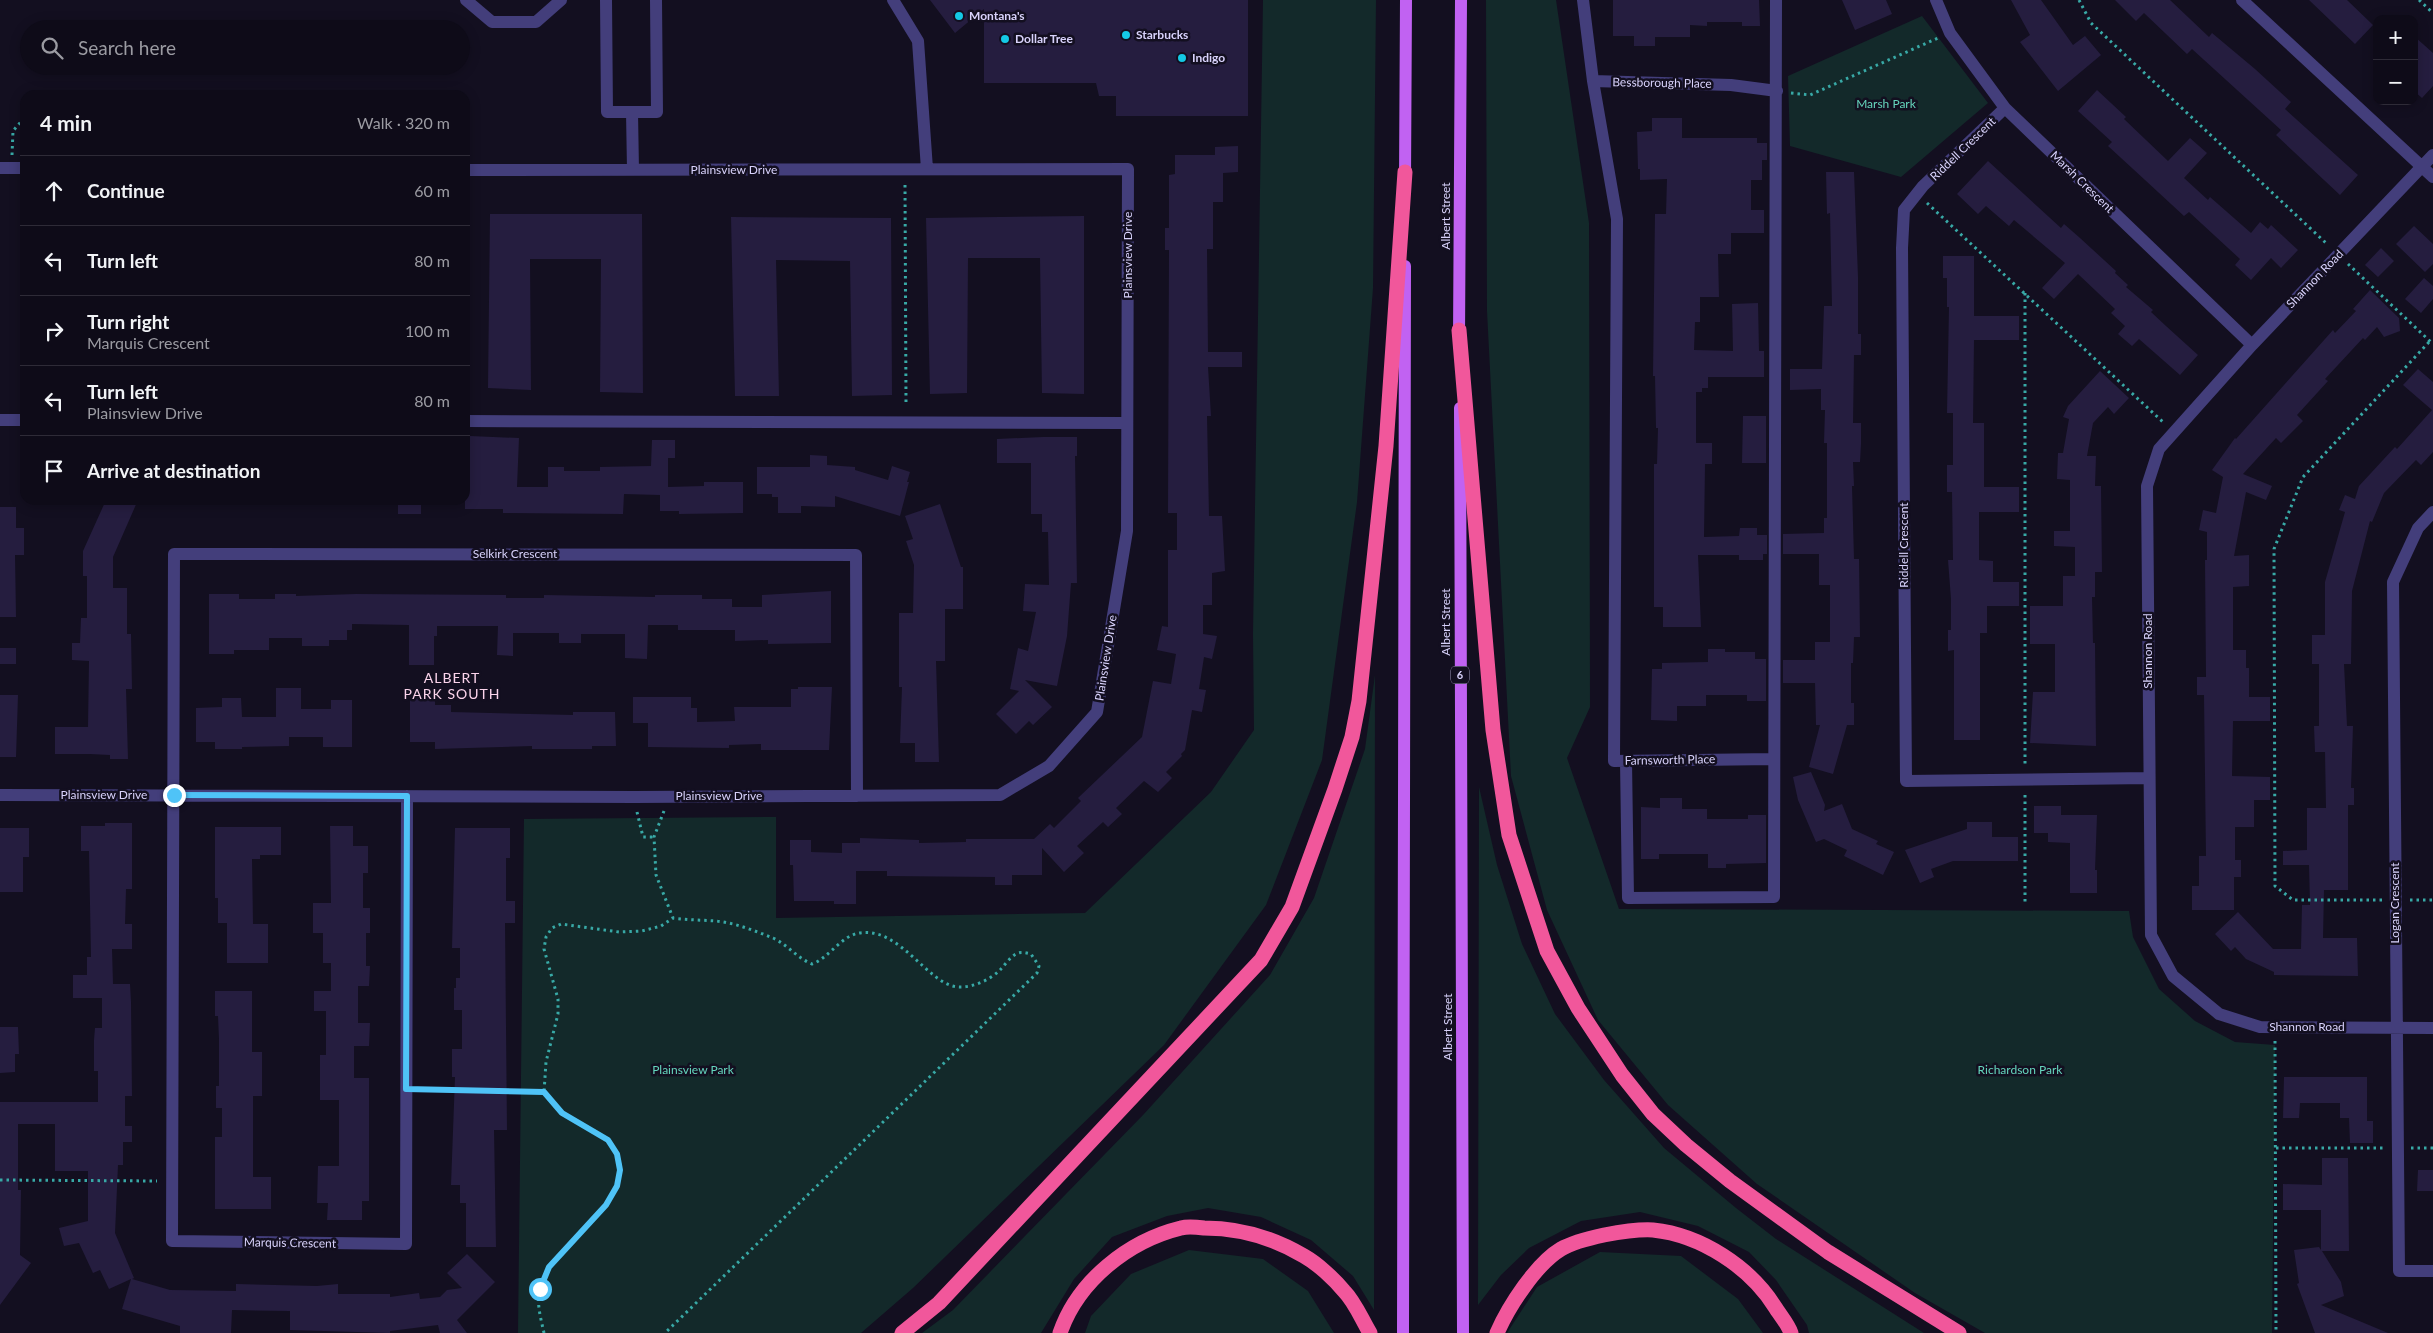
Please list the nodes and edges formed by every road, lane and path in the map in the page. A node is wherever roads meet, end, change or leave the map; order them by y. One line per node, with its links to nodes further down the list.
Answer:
1 (466, 0): 2 (street)
2 (560, 0)
3 (606, 0): 19 (street)
4 (656, 0): 19 (street)
5 (893, 0): 26 (street)
6 (1406, 0): 29 (main road)
7 (1460, 0): 34 (main road, Albert Street / 6)
8 (1583, 0): 16 (street)
9 (1776, 0): 17 (street)
10 (1936, 0): 15 (street, Marsh Crescent)
11 (2078, 0): 32 (path)
12 (2242, 0): 22 (street)
13 (2419, 0): 14 (path)
14 (2433, 13)
15 (1950, 33): 17 (path); 18 (street, Marsh Crescent)
16 (1593, 81): 17 (street, Bessborough Place); 45 (street)
17 (1777, 91): 44 (street)
18 (2005, 108): 31 (street, Riddell Crescent); 36 (street, Marsh Crescent)
19 (632, 112): 28 (street)
20 (20, 123): 23 (path)
21 (2433, 154): 22 (street, Shannon Road)
22 (2422, 167): 30 (street); 32 (street, Shannon Road)
23 (6, 168): 24 (street)
24 (20, 168)
25 (905, 169): 26 (street, Plainsview Drive); 28 (street, Plainsview Drive); 37 (path)
26 (927, 169): 41 (street, Plainsview Drive)
27 (470, 170): 28 (street, Plainsview Drive)
28 (633, 170)
29 (1405, 172): 72 (highway); 75 (main road)
30 (2433, 177)
31 (1918, 194): 33 (path); 47 (street, Riddell Crescent)
32 (2338, 254): 35 (path); 36 (street, Shannon Road)
33 (2025, 292): 42 (path); 47 (path)
34 (1459, 330): 76 (main road, Albert Street / 6); 79 (highway)
35 (2432, 343): 55 (path)
36 (2252, 344): 42 (street, Shannon Road)
37 (906, 402)
38 (0, 420): 39 (street)
39 (20, 420)
40 (470, 421): 41 (street)
41 (1126, 423): 52 (street, Plainsview Drive)
42 (2174, 432): 46 (street, Shannon Road)
43 (2433, 512): 55 (street, Logan Crescent)
44 (1774, 759): 45 (street, Farnsworth Place); 45 (street)
45 (1620, 761)
46 (2149, 778): 47 (street, Riddell Crescent); 59 (street, Shannon Road)
47 (2025, 779): 57 (path)
48 (0, 795): 49 (street, Plainsview Drive)
49 (174, 795): 50 (street, Plainsview Drive); 52 (street, Selkirk Crescent); 68 (street, Marquis Crescent)
50 (407, 796): 53 (street, Plainsview Drive); 62 (street, Marquis Crescent)
51 (664, 796): 52 (street, Plainsview Drive); 53 (street, Plainsview Drive); 54 (path)
52 (857, 796)
53 (634, 797): 54 (path)
54 (654, 837): 58 (path)
55 (2395, 900): 56 (path); 60 (street, Logan Crescent)
56 (2433, 900)
57 (2025, 904)
58 (673, 918): 63 (path); 71 (path)
59 (2275, 1028): 60 (street, Shannon Road); 64 (path)
60 (2395, 1028): 61 (street, Shannon Road); 65 (street, Logan Crescent)
61 (2433, 1028)
62 (406, 1089): 63 (path); 68 (street, Marquis Crescent)
63 (544, 1092): 70 (path)
64 (2276, 1148): 65 (path); 80 (path)
65 (2397, 1148): 66 (path); 69 (street, Logan Crescent)
66 (2433, 1148)
67 (0, 1180): 68 (path)
68 (172, 1181)
69 (2433, 1271)
70 (544, 1333)
71 (665, 1333)
72 (902, 1333)
73 (1060, 1333): 74 (highway)
74 (1370, 1333)
75 (1403, 1333)
76 (1463, 1333)
77 (1497, 1333): 78 (highway)
78 (1791, 1333)
79 (1959, 1333)
80 (2276, 1333)

